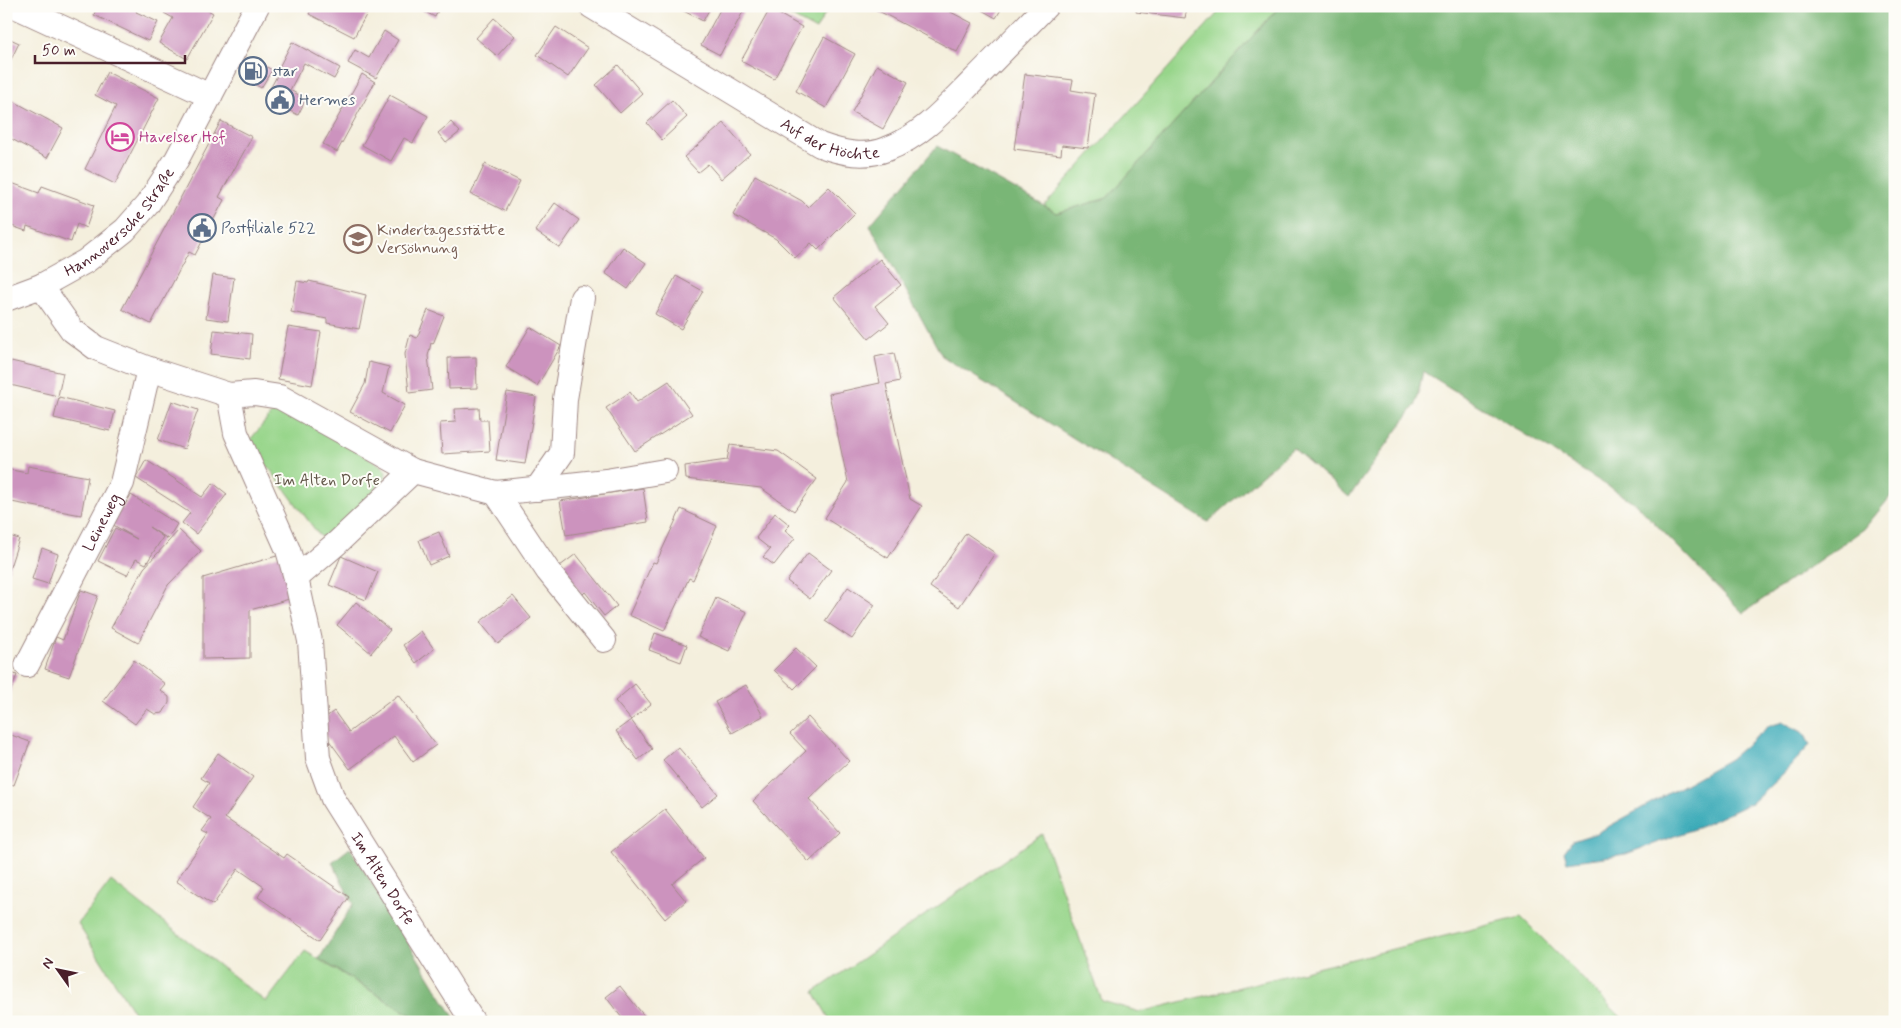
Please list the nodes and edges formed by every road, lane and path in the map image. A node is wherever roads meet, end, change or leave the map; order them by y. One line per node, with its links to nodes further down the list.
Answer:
1 (15, 6): 5 (street)
2 (257, 6): 5 (street, Hannoversche Straße)
3 (591, 6): 4 (street, Auf der Höchte)
4 (1046, 6)
5 (210, 96): 6 (street, Hannoversche Straße)
6 (42, 286): 7 (street, Hannoversche Straße); 9 (street)
7 (6, 298)
8 (582, 298): 13 (street)
9 (149, 369): 10 (street); 17 (street, Leineweg)
10 (229, 395): 11 (street); 15 (street, Im Alten Dorfe)
11 (413, 471): 14 (street); 15 (street)
12 (665, 471): 13 (street)
13 (537, 489): 14 (street)
14 (496, 493): 16 (street)
15 (296, 578): 18 (street, Im Alten Dorfe)
16 (604, 640)
17 (27, 665)
18 (473, 1022)

